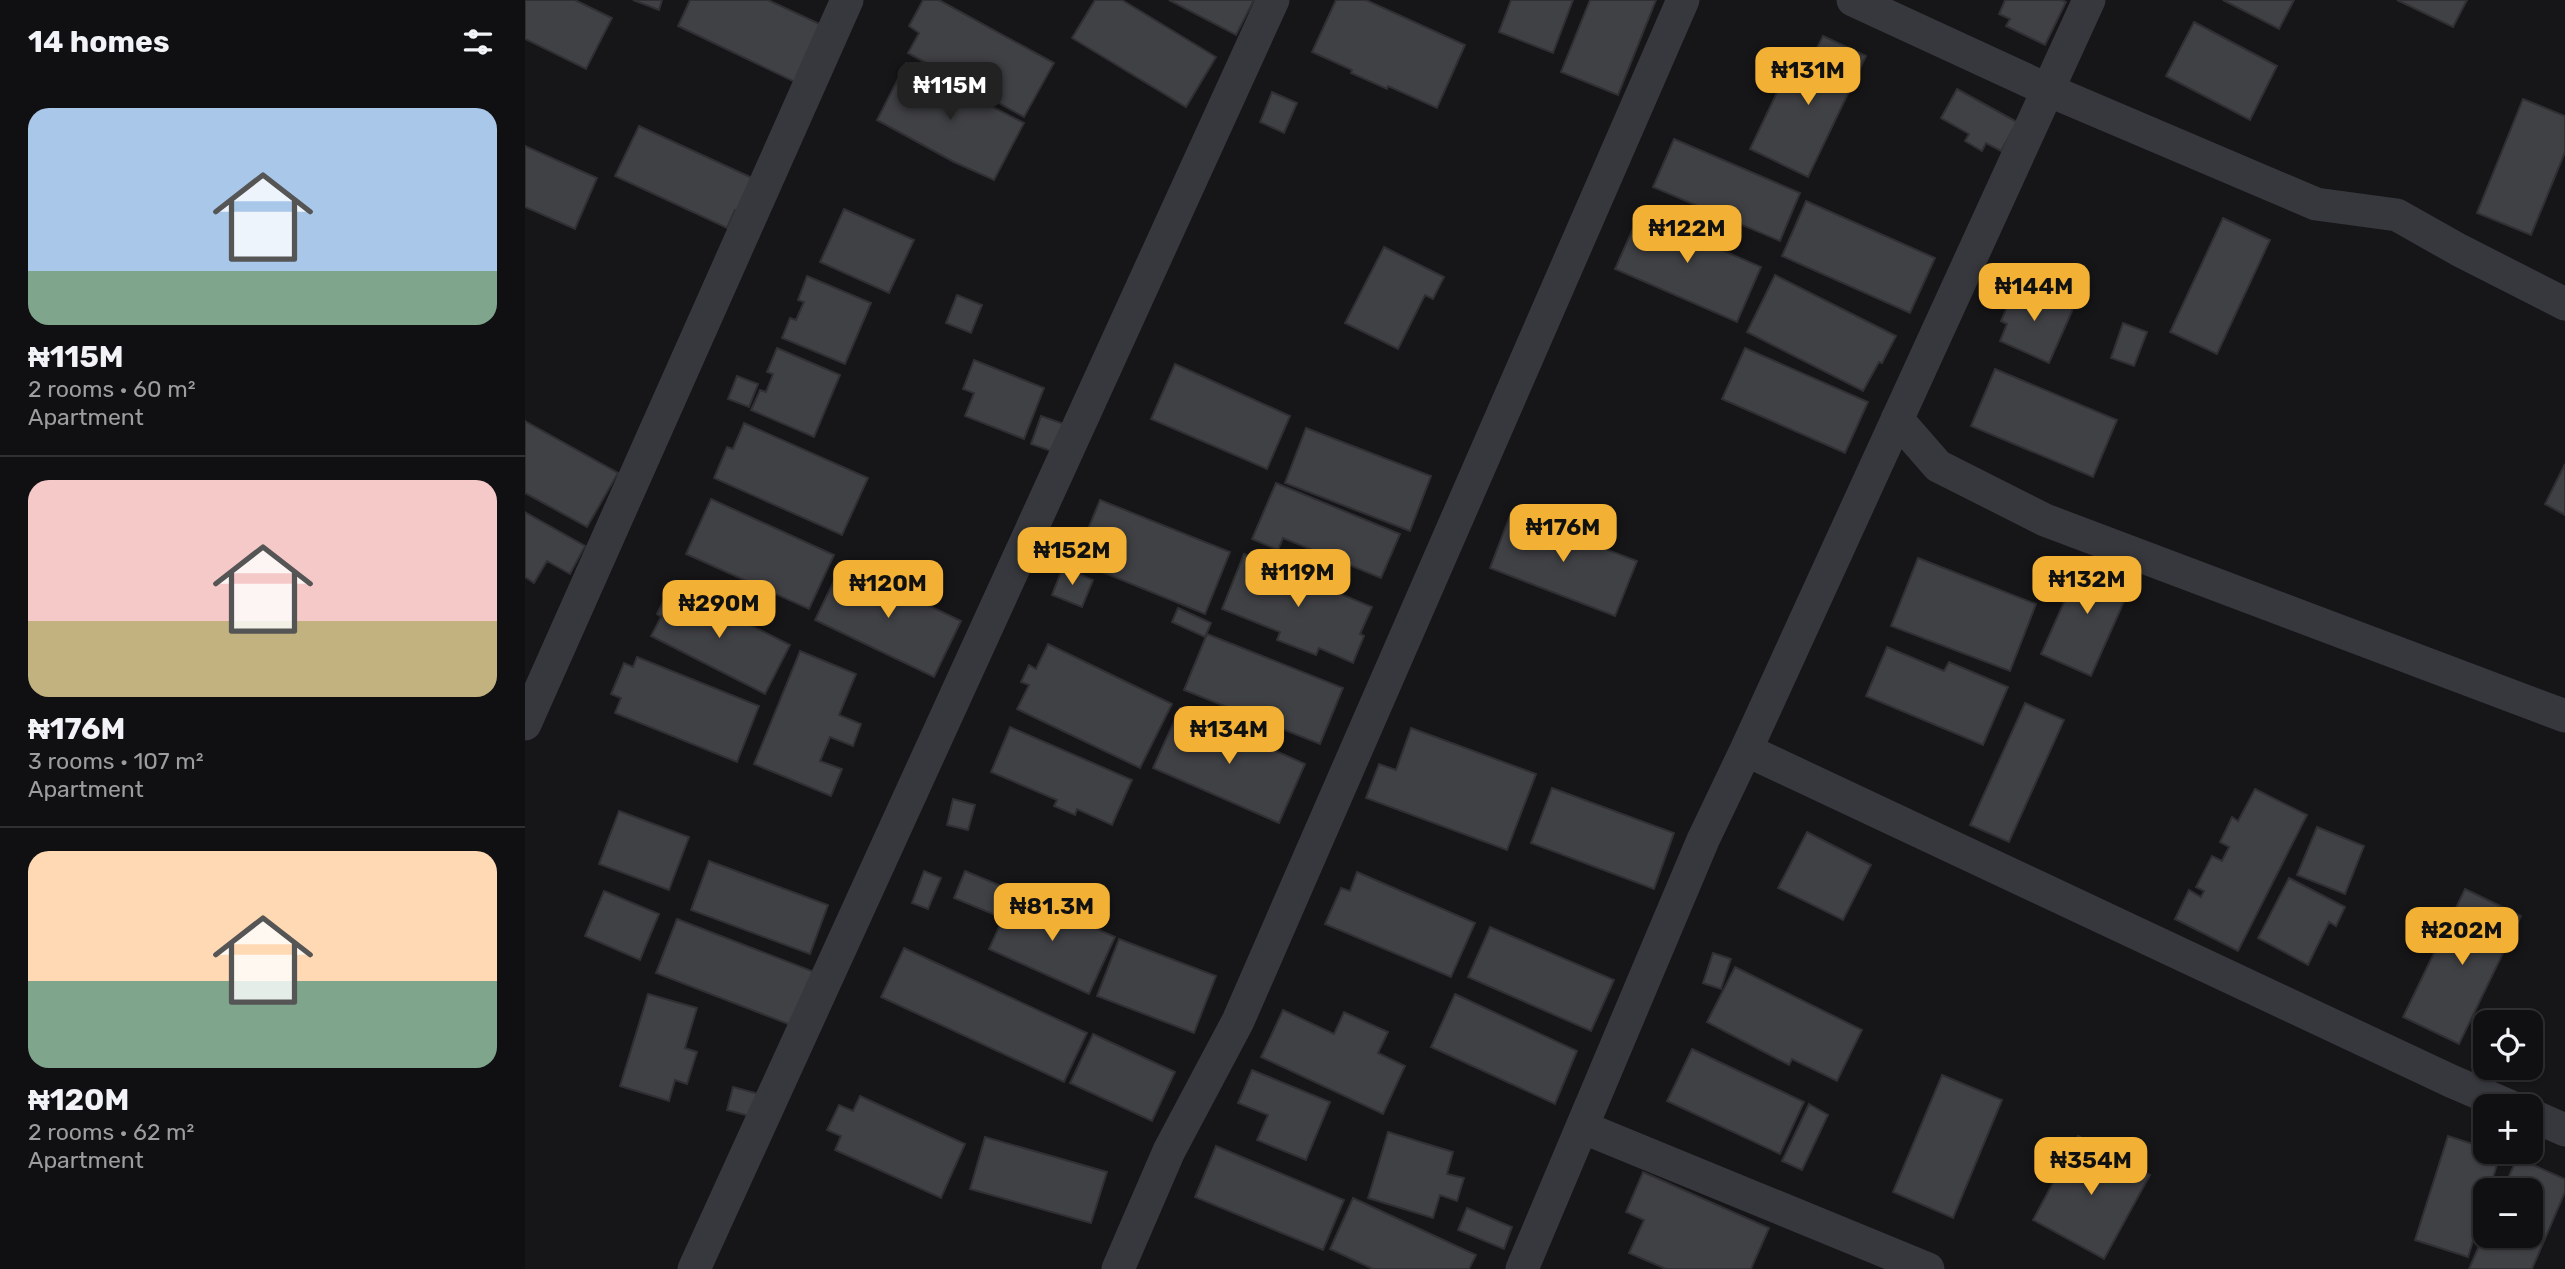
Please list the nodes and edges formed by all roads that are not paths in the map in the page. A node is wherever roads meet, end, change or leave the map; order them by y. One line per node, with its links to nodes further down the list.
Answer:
1 (847, 0): 10 (street)
2 (1273, 0): 16 (street)
3 (1683, 0): 17 (street)
4 (1853, 0): 6 (street)
5 (2089, 0): 6 (street)
6 (2047, 90): 7 (street); 8 (street)
7 (2565, 304)
8 (1897, 419): 9 (street); 11 (street)
9 (2565, 716)
10 (525, 724)
11 (1746, 750): 12 (street); 14 (street)
12 (2480, 1094)
13 (2543, 1120): 15 (street)
14 (1582, 1127): 18 (street); 19 (street)
15 (2565, 1130)
16 (694, 1269)
17 (1118, 1269)
18 (1522, 1269)
19 (1928, 1269)

